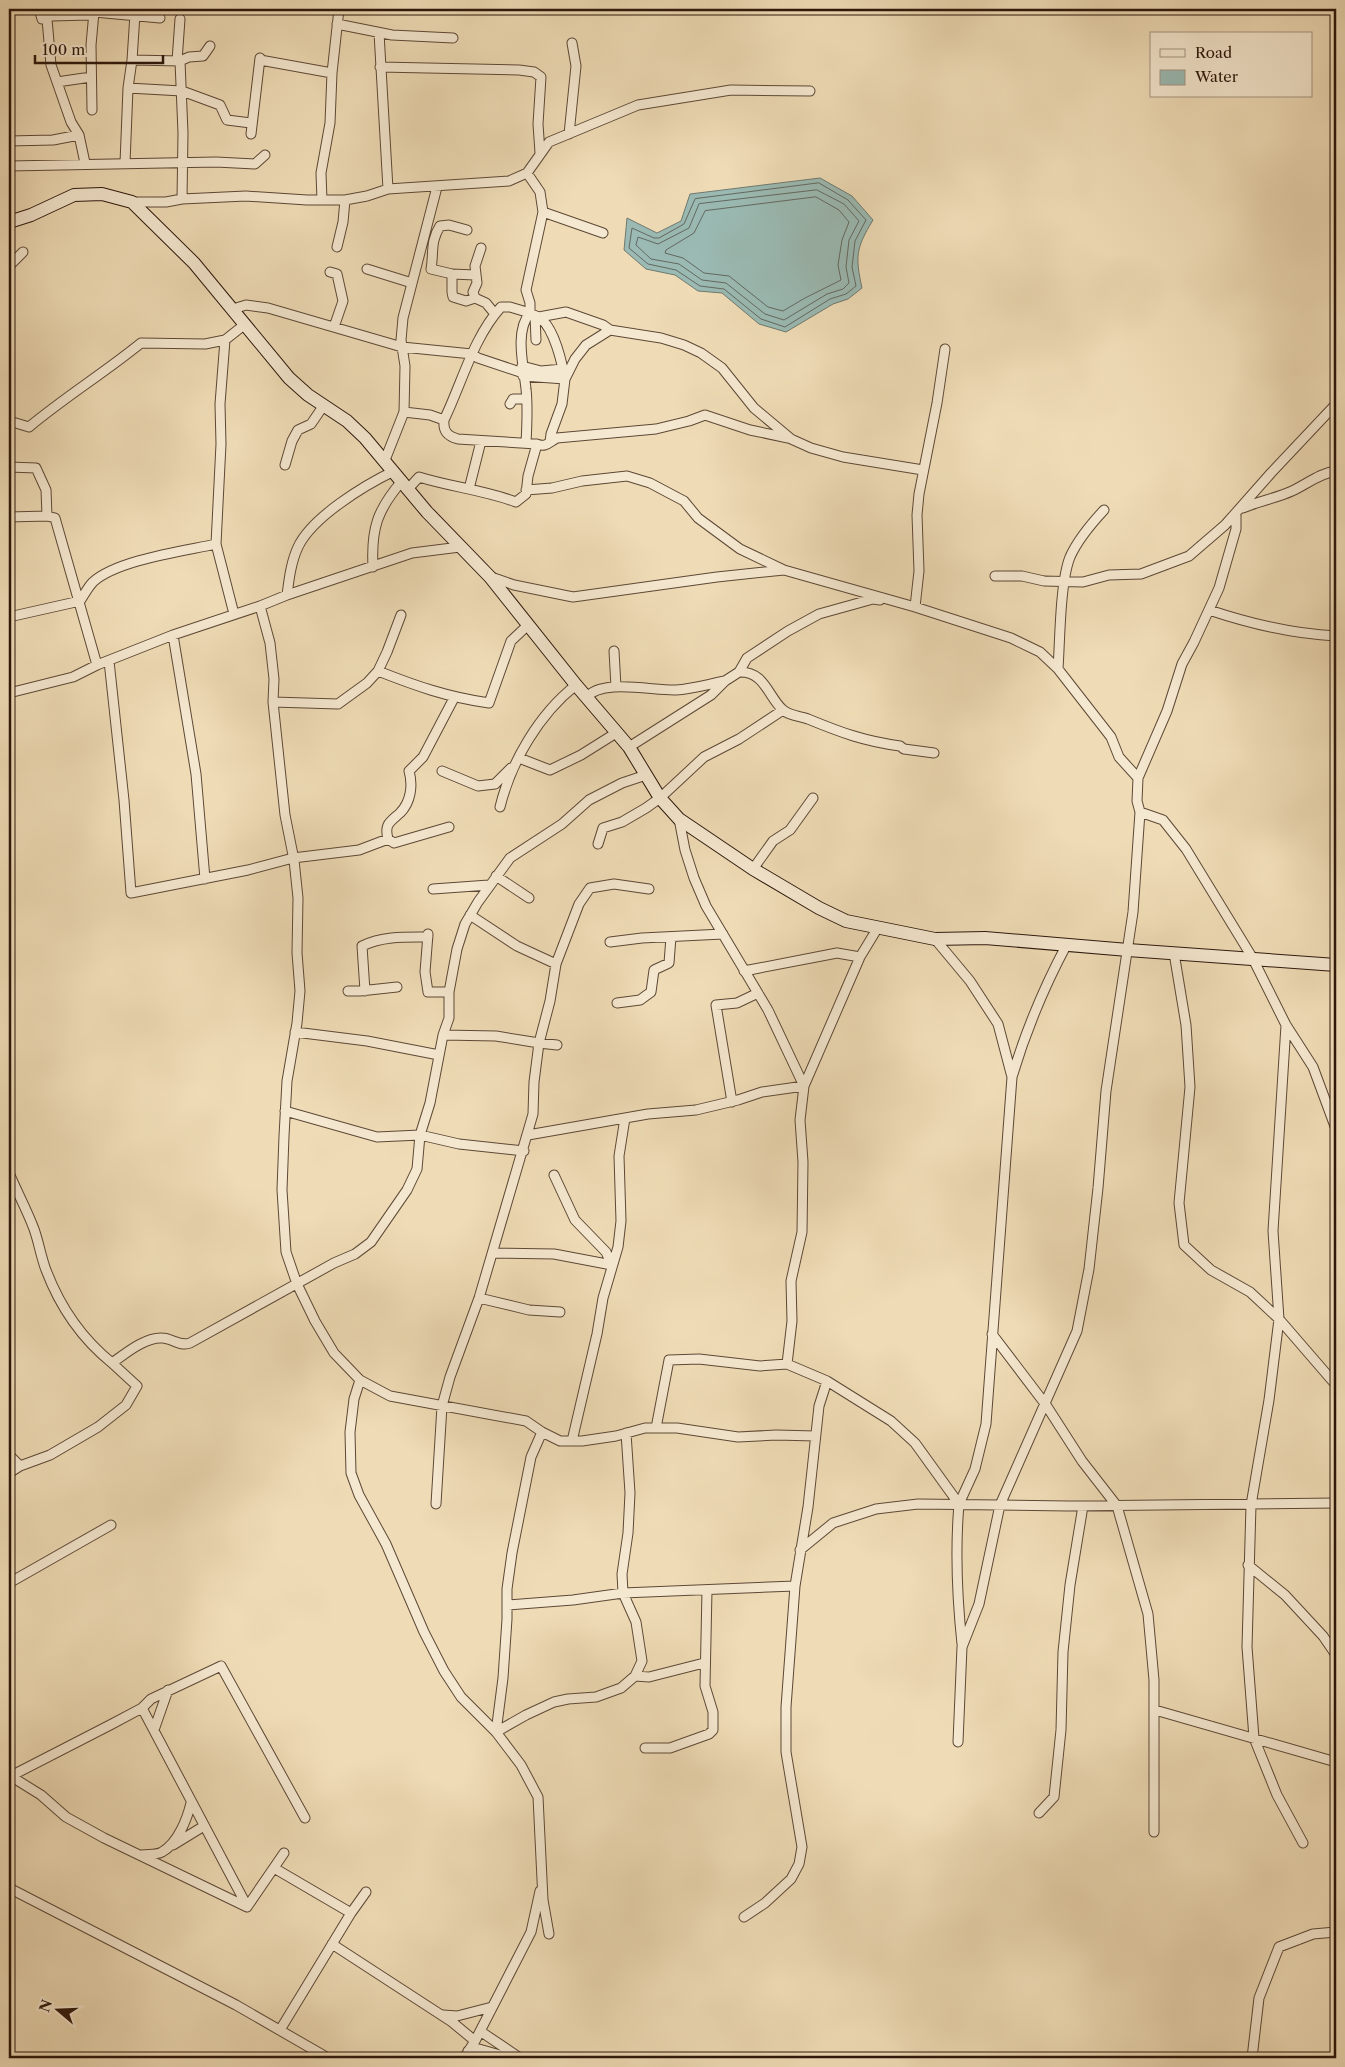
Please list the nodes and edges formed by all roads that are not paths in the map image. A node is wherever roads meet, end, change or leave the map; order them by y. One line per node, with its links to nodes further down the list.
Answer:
1 (40, 9): 6 (street)
2 (339, 9): 8 (street)
3 (94, 12): 4 (street); 6 (street); 17 (street)
4 (134, 14): 5 (street); 13 (street)
5 (160, 18)
6 (47, 19): 18 (street)
7 (180, 20): 14 (street)
8 (337, 24): 9 (street); 16 (street)
9 (379, 33): 10 (street); 15 (street)
10 (453, 38)
11 (572, 43): 25 (street)
12 (210, 46): 14 (street)
13 (132, 60): 14 (street); 19 (street)
14 (178, 61): 21 (street)
15 (380, 67): 28 (street); 36 (street)
16 (332, 73): 23 (street); 38 (street)
17 (91, 78): 18 (street); 22 (street)
18 (57, 82): 26 (street)
19 (128, 88): 21 (street); 30 (street)
20 (810, 91): 25 (street)
21 (182, 92): 23 (street); 32 (street)
22 (92, 110)
23 (251, 123): 24 (street)
24 (250, 134)
25 (568, 134): 28 (street)
26 (79, 135): 27 (street); 31 (street)
27 (9, 141)
28 (540, 153): 34 (street)
29 (265, 155): 32 (street)
30 (125, 163): 31 (street); 32 (street)
31 (85, 164): 33 (street)
32 (183, 164): 37 (street)
33 (9, 166)
34 (527, 173): 35 (street); 41 (street)
35 (437, 187): 36 (street); 53 (street)
36 (388, 189): 39 (street)
37 (182, 199): 38 (street); 40 (street)
38 (322, 200): 39 (street)
39 (345, 200): 45 (street)
40 (132, 202): 42 (main road); 55 (main road)
41 (543, 212): 44 (street); 57 (street)
42 (9, 222)
43 (468, 230): 51 (street)
44 (603, 234)
45 (337, 247)
46 (481, 248): 52 (street)
47 (23, 252): 48 (street)
48 (9, 266)
49 (368, 269): 53 (street)
50 (330, 272): 59 (street)
51 (452, 274): 52 (street); 54 (street)
52 (475, 276): 54 (street)
53 (412, 283): 63 (street)
54 (475, 298): 56 (street)
55 (233, 309): 58 (main road); 59 (street)
56 (495, 314): 57 (street); 65 (street)
57 (535, 315): 60 (street); 62 (street); 66 (street); 67 (street)
58 (244, 324): 61 (street); 72 (main road)
59 (334, 327): 63 (street)
60 (610, 330): 68 (street); 76 (street)
61 (225, 340): 75 (street); 93 (street)
62 (536, 340)
63 (402, 347): 65 (street); 73 (street)
64 (945, 349): 84 (street)
65 (472, 354): 67 (street); 74 (street)
66 (563, 369): 67 (street); 68 (street)
67 (523, 372): 68 (street); 69 (street)
68 (565, 379): 78 (street)
69 (526, 399): 70 (street); 79 (street)
70 (510, 404)
71 (1336, 404): 90 (street)
72 (324, 405): 81 (main road); 82 (street)
73 (404, 412): 74 (street); 81 (street)
74 (444, 420): 77 (street)
75 (9, 421)
76 (791, 439): 78 (street); 84 (street)
77 (481, 441): 79 (street); 87 (street)
78 (550, 442): 80 (street)
79 (526, 443): 80 (street)
80 (537, 444): 88 (street)
81 (385, 460): 86 (main road)
82 (284, 465)
83 (9, 467): 91 (street)
84 (922, 470): 104 (street)
85 (1336, 471): 90 (street)
86 (401, 480): 87 (street); 94 (main road); 95 (street); 100 (street)
87 (469, 488): 88 (street)
88 (526, 490): 96 (street)
89 (1104, 510): 99 (street)
90 (1238, 511): 99 (street); 105 (street)
91 (47, 516): 92 (street); 101 (street)
92 (9, 518)
93 (216, 544): 101 (street); 106 (street)
94 (460, 547): 95 (street); 98 (main road)
95 (373, 567): 100 (street)
96 (784, 570): 98 (street); 102 (street)
97 (995, 576): 99 (street)
98 (490, 577): 109 (main road)
99 (1065, 582): 115 (street)
100 (287, 595): 103 (street)
101 (80, 601): 108 (street); 114 (street)
102 (893, 601): 104 (street); 117 (street)
103 (260, 606): 106 (street); 124 (street)
104 (915, 607): 115 (street)
105 (1209, 610): 111 (street); 132 (street)
106 (234, 614): 110 (street)
107 (401, 615): 116 (street)
108 (9, 617)
109 (528, 625): 119 (main road); 122 (street)
110 (173, 635): 113 (street); 144 (street)
111 (1336, 636)
112 (614, 651): 120 (street)
113 (109, 661): 114 (street); 144 (street)
114 (97, 665): 121 (street)
115 (1058, 669): 132 (street)
116 (378, 671): 122 (street); 124 (street)
117 (739, 672): 118 (street); 125 (street)
118 (725, 681): 120 (street); 127 (street)
119 (576, 685): 123 (main road); 129 (street)
120 (616, 687): 123 (street)
121 (9, 693)
122 (454, 698): 139 (street)
123 (586, 698): 126 (main road)
124 (273, 702): 141 (street)
125 (783, 710): 128 (street); 133 (street)
126 (616, 734): 127 (main road); 129 (street)
127 (628, 747): 131 (main road)
128 (934, 753)
129 (517, 761): 130 (street); 135 (street)
130 (442, 771)
131 (646, 775): 133 (main road); 143 (street)
132 (1138, 778): 136 (street)
133 (660, 798): 137 (main road); 140 (street)
134 (813, 798): 142 (street)
135 (500, 807)
136 (1140, 812): 156 (street); 159 (street)
137 (679, 819): 142 (main road); 151 (street)
138 (449, 827): 139 (street)
139 (388, 839): 141 (street)
140 (598, 844)
141 (293, 858): 144 (street); 170 (street)
142 (753, 869): 150 (main road)
143 (496, 876): 145 (street); 148 (street)
144 (206, 879)
145 (489, 885): 146 (street); 149 (street)
146 (433, 889)
147 (649, 889): 160 (street)
148 (529, 898)
149 (470, 915): 160 (street); 166 (street)
150 (877, 929): 153 (main road); 158 (street)
151 (723, 934): 152 (street); 162 (street)
152 (671, 937): 154 (street); 168 (street)
153 (935, 939): 155 (main road); 175 (street)
154 (610, 942)
155 (1067, 944): 156 (main road); 175 (street)
156 (1128, 950): 157 (main road); 198 (street)
157 (1174, 954): 159 (main road); 191 (street)
158 (860, 957): 162 (street); 176 (street)
159 (1252, 957): 161 (main road); 169 (street)
160 (556, 964): 172 (street)
161 (1336, 964)
162 (744, 971): 167 (street)
163 (397, 987): 165 (street)
164 (348, 991): 165 (street)
165 (365, 991): 166 (street)
166 (449, 992): 171 (street)
167 (758, 993): 176 (street); 177 (street)
168 (617, 1002)
169 (1286, 1025): 180 (street); 191 (street)
170 (295, 1032): 174 (street); 178 (street)
171 (443, 1035): 172 (street); 174 (street)
172 (539, 1043): 173 (street); 182 (street)
173 (557, 1045)
174 (439, 1055): 181 (street)
175 (1012, 1077): 192 (street)
176 (804, 1086): 177 (street); 194 (street)
177 (732, 1102): 179 (street)
178 (285, 1111): 181 (street); 188 (street)
179 (625, 1118): 182 (street); 187 (street)
180 (1336, 1129)
181 (420, 1135): 183 (street); 188 (street)
182 (528, 1135): 183 (street)
183 (524, 1151): 186 (street)
184 (9, 1173): 193 (street)
185 (554, 1175): 187 (street)
186 (493, 1253): 187 (street); 189 (street)
187 (612, 1265): 204 (street)
188 (297, 1284): 193 (street); 195 (street)
189 (479, 1298): 190 (street); 199 (street)
190 (560, 1312)
191 (1279, 1319): 197 (street); 212 (street)
192 (992, 1334): 198 (street); 210 (street)
193 (112, 1363): 206 (street)
194 (787, 1364): 196 (street); 200 (street)
195 (360, 1380): 199 (street); 231 (street)
196 (827, 1381): 203 (street); 210 (street)
197 (1336, 1385)
198 (1046, 1405): 211 (street); 214 (street)
199 (442, 1406): 201 (street); 209 (street)
200 (656, 1428): 202 (street); 203 (street)
201 (542, 1432): 204 (street); 222 (street)
202 (626, 1433): 204 (street); 221 (street)
203 (815, 1436): 216 (street)
204 (572, 1441)
205 (9, 1455): 206 (street)
206 (20, 1466): 207 (street)
207 (9, 1474)
208 (1336, 1503): 212 (street)
209 (436, 1504)
210 (959, 1504): 211 (street); 216 (street); 223 (street)
211 (1000, 1505): 213 (street); 223 (street)
212 (1251, 1505): 214 (street); 217 (street)
213 (1083, 1506): 214 (street); 238 (street)
214 (1117, 1506): 229 (street)
215 (111, 1525): 218 (street)
216 (800, 1550): 219 (street)
217 (1248, 1565): 224 (street); 232 (street)
218 (9, 1583)
219 (795, 1586): 220 (street); 252 (street)
220 (707, 1590): 221 (street); 225 (street)
221 (623, 1593): 222 (street); 226 (street)
222 (507, 1605): 231 (street)
223 (962, 1647): 233 (street)
224 (1336, 1655)
225 (704, 1663): 226 (street); 234 (street)
226 (635, 1676): 231 (street)
227 (168, 1690): 228 (street); 230 (street); 239 (street)
228 (142, 1708): 230 (street); 236 (street)
229 (1155, 1710): 232 (street); 241 (street)
230 (154, 1730): 237 (street)
231 (496, 1732): 247 (street)
232 (1254, 1738): 235 (street); 242 (street)
233 (958, 1742)
234 (645, 1748)
235 (1336, 1762)
236 (10, 1777): 245 (street)
237 (192, 1803): 240 (street); 243 (street)
238 (1039, 1813)
239 (305, 1818)
240 (204, 1826): 243 (street); 250 (street)
241 (1154, 1832)
242 (1303, 1843)
243 (162, 1852): 245 (street)
244 (284, 1853): 246 (street)
245 (142, 1855): 250 (street)
246 (274, 1868): 250 (street); 251 (street)
247 (542, 1883): 254 (street); 256 (street)
248 (9, 1888): 258 (street)
249 (366, 1892): 251 (street)
250 (248, 1907)
251 (351, 1913): 255 (street)
252 (744, 1918)
253 (1336, 1932): 265 (street)
254 (549, 1934)
255 (332, 1944): 257 (street); 258 (street)
256 (492, 2007): 257 (street); 259 (street)
257 (441, 2015): 260 (street)
258 (280, 2030): 262 (street)
259 (480, 2031): 260 (street); 264 (street)
260 (475, 2041): 261 (street)
261 (466, 2055): 263 (street)
262 (328, 2058)
263 (510, 2058)
264 (520, 2058)
265 (1252, 2058)

